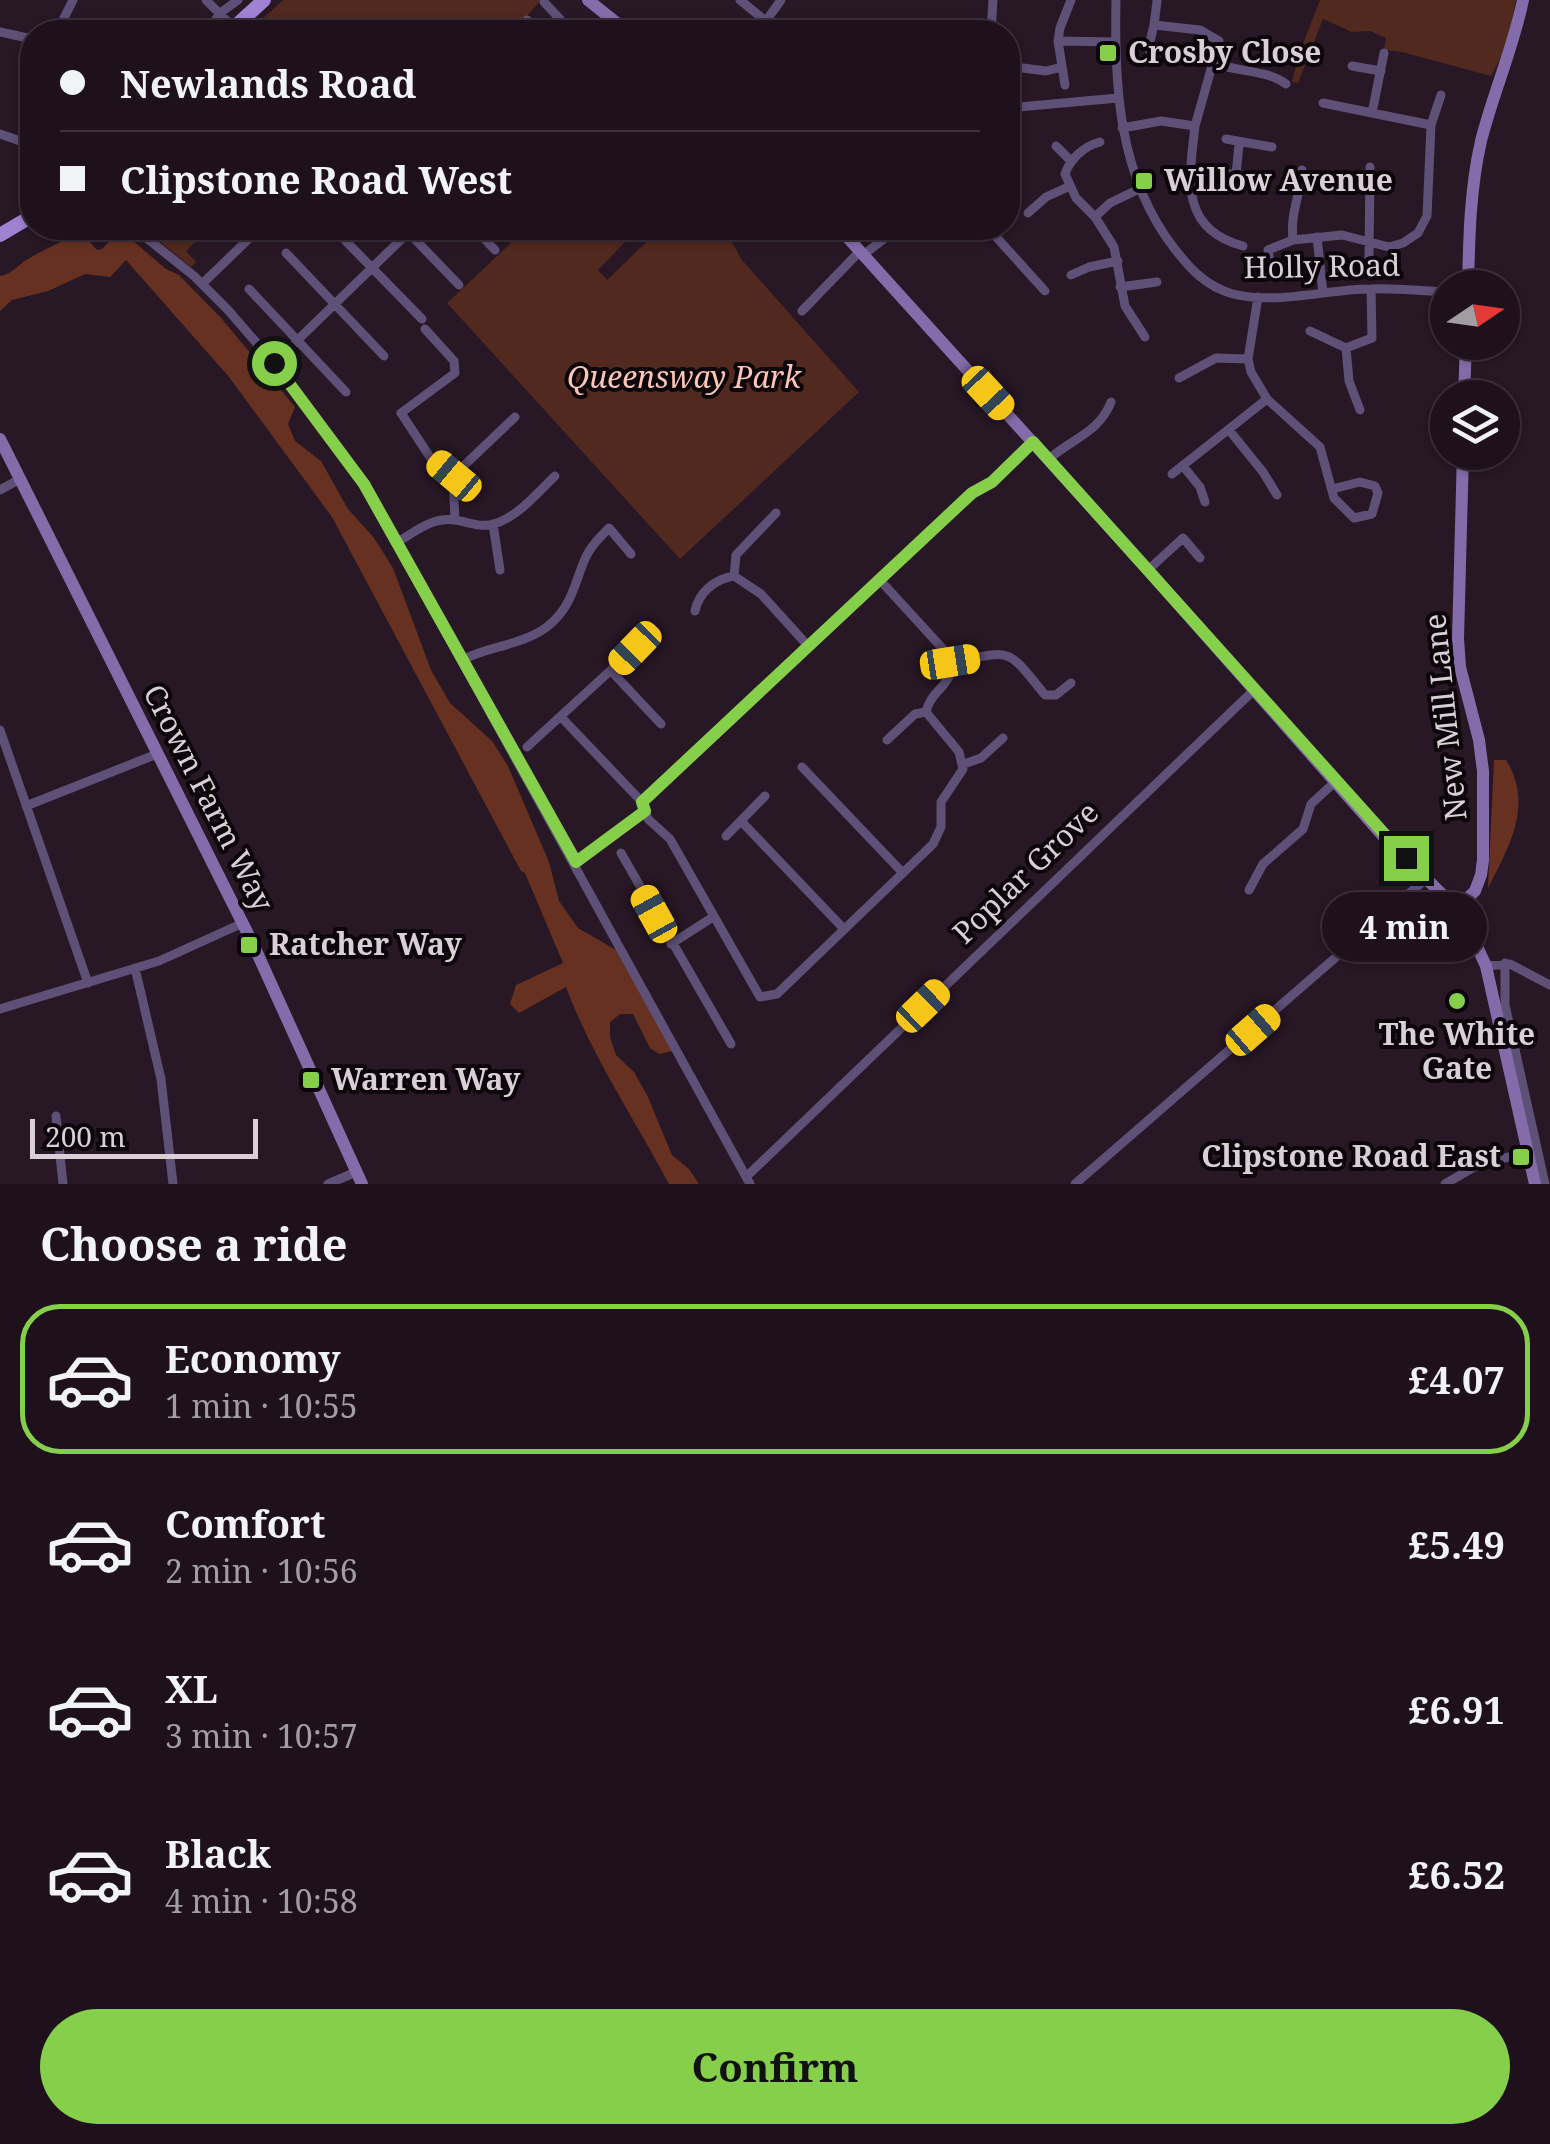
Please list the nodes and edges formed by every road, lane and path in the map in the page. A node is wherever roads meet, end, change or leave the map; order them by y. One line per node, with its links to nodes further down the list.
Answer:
1 (206, 0): 10 (street)
2 (238, 0): 10 (street)
3 (264, 0): 13 (main road)
4 (588, 0): 14 (street)
5 (740, 0): 15 (street)
6 (1070, 0): 17 (street)
7 (1116, 0): 18 (street, Holly Road)
8 (1522, 0): 68 (street)
9 (1156, 1): 16 (street)
10 (219, 14): 11 (street); 12 (street)
11 (215, 20)
12 (224, 20)
13 (243, 20)
14 (611, 20)
15 (765, 20)
16 (1154, 25): 20 (street); 21 (street)
17 (1058, 40): 18 (street); 23 (street)
18 (1115, 42): 29 (street, Holly Road)
19 (1384, 53): 25 (street)
20 (1138, 61)
21 (1211, 62): 27 (street); 34 (street)
22 (1352, 66): 25 (street)
23 (1062, 67): 24 (street); 26 (street)
24 (1023, 68)
25 (1381, 71): 32 (street)
26 (1065, 84)
27 (1286, 84)
28 (1441, 95): 33 (street)
29 (1118, 98): 31 (street); 35 (street, Holly Road)
30 (1323, 104): 32 (street)
31 (1020, 107)
32 (1372, 113): 33 (street)
33 (1431, 125): 60 (street)
34 (1195, 126): 35 (street); 43 (street)
35 (1122, 128): 46 (street, Holly Road)
36 (1226, 139): 38 (street)
37 (1100, 142): 41 (street)
38 (1239, 144): 40 (street); 43 (street)
39 (1056, 146): 41 (street)
40 (1272, 147)
41 (1071, 162): 45 (street)
42 (1370, 168): 60 (street)
43 (1190, 170): 61 (street)
44 (1302, 170): 59 (street)
45 (1068, 187): 47 (street); 48 (street)
46 (1139, 190): 48 (street); 80 (street, Holly Road)
47 (1028, 213)
48 (1095, 216): 66 (street)
49 (1317, 237): 59 (street); 60 (street); 79 (street)
50 (149, 240): 72 (street)
51 (248, 240): 72 (street)
52 (345, 240): 67 (street)
53 (399, 240): 67 (street)
54 (419, 240): 73 (street)
55 (485, 240): 62 (street)
56 (850, 240): 64 (street)
57 (881, 240): 64 (street)
58 (999, 240): 77 (street)
59 (1293, 240): 70 (street)
60 (1368, 240): 65 (street)
61 (1242, 246)
62 (495, 250)
63 (286, 253): 81 (street)
64 (862, 253): 82 (street); 100 (street)
65 (1369, 260)
66 (1118, 262): 69 (street); 74 (street)
67 (372, 268): 81 (street); 105 (street)
68 (1468, 270)
69 (1071, 275)
70 (1272, 276)
71 (1157, 282): 74 (street)
72 (202, 284): 91 (street)
73 (458, 284)
74 (1120, 286): 84 (street)
75 (1371, 288): 78 (street, Holly Road); 79 (street, Holly Road); 86 (street)
76 (248, 289): 87 (street)
77 (1044, 290)
78 (1430, 291)
79 (1323, 293): 80 (street, Holly Road)
80 (1258, 298): 90 (street)
81 (334, 304): 87 (street); 89 (street)
82 (802, 311)
83 (1310, 332): 88 (street)
84 (1145, 337)
85 (1386, 337): 86 (street)
86 (1372, 338): 88 (street)
87 (297, 340): 91 (street); 93 (street)
88 (1346, 348): 96 (street)
89 (384, 356)
90 (1248, 359): 92 (street); 94 (street)
91 (274, 363): 115 (street)
92 (1179, 378)
93 (346, 392)
94 (1267, 399): 98 (street); 108 (street)
95 (1110, 402): 101 (street)
96 (1360, 410)
97 (515, 418): 105 (street)
98 (1229, 430): 102 (street); 110 (street)
99 (0, 439): 107 (street, Crown Farm Way)
100 (1033, 442): 101 (street); 121 (street)
101 (1049, 459): 119 (street)
102 (1183, 466): 104 (street); 111 (street)
103 (1463, 470): 151 (street, New Mill Lane)
104 (1172, 474)
105 (454, 476): 113 (street)
106 (554, 476): 114 (street)
107 (20, 480): 109 (street); 137 (street, Crown Farm Way)
108 (1332, 489): 108 (street)
109 (0, 490)
110 (1277, 495)
111 (1205, 502)
112 (776, 513): 120 (street)
113 (455, 520): 114 (street); 115 (street)
114 (493, 524): 118 (street)
115 (398, 542): 125 (street)
116 (630, 554): 125 (street)
117 (1200, 558): 119 (street)
118 (500, 570)
119 (1148, 570): 129 (street)
120 (734, 576): 122 (street); 124 (street)
121 (879, 579): 124 (street); 126 (street)
122 (695, 611)
123 (656, 640): 127 (street)
124 (809, 647): 143 (street)
125 (462, 660): 147 (street)
126 (950, 662): 128 (street); 130 (street)
127 (612, 672): 131 (street); 132 (street)
128 (1071, 683)
129 (1254, 690): 140 (street); 166 (street, Poplar Grove)
130 (926, 712): 135 (street); 138 (street)
131 (562, 717): 136 (street); 143 (street)
132 (661, 724)
133 (0, 730): 142 (street)
134 (1004, 738): 138 (street)
135 (887, 740)
136 (527, 748)
137 (157, 754): 142 (street); 153 (street, Crown Farm Way)
138 (964, 764): 148 (street)
139 (802, 767): 148 (street)
140 (1336, 781): 149 (street); 150 (street)
141 (766, 796): 144 (street)
142 (26, 806): 159 (street)
143 (643, 806): 147 (street); 152 (street)
144 (740, 821): 145 (street); 154 (street)
145 (726, 836)
146 (621, 853): 155 (street)
147 (576, 862): 166 (street)
148 (902, 872): 154 (street)
149 (1427, 878): 151 (street); 170 (street)
150 (1249, 890)
151 (1457, 908): 157 (street)
152 (713, 917): 154 (street); 155 (street)
153 (243, 924): 158 (street); 165 (street, Crown Farm Way)
154 (843, 928)
155 (671, 944): 162 (street)
156 (1505, 963): 157 (street); 160 (street); 173 (street)
157 (1486, 966): 164 (street)
158 (135, 968): 159 (street); 168 (street)
159 (88, 983): 161 (street)
160 (1550, 984)
161 (0, 1009)
162 (732, 1044)
163 (56, 1116): 167 (street)
164 (1528, 1153): 171 (street); 172 (street)
165 (359, 1178): 169 (street)
166 (748, 1181)
167 (63, 1184)
168 (173, 1184)
169 (328, 1184)
170 (1075, 1184)
171 (1445, 1184)
172 (1534, 1184)
173 (1545, 1184)

